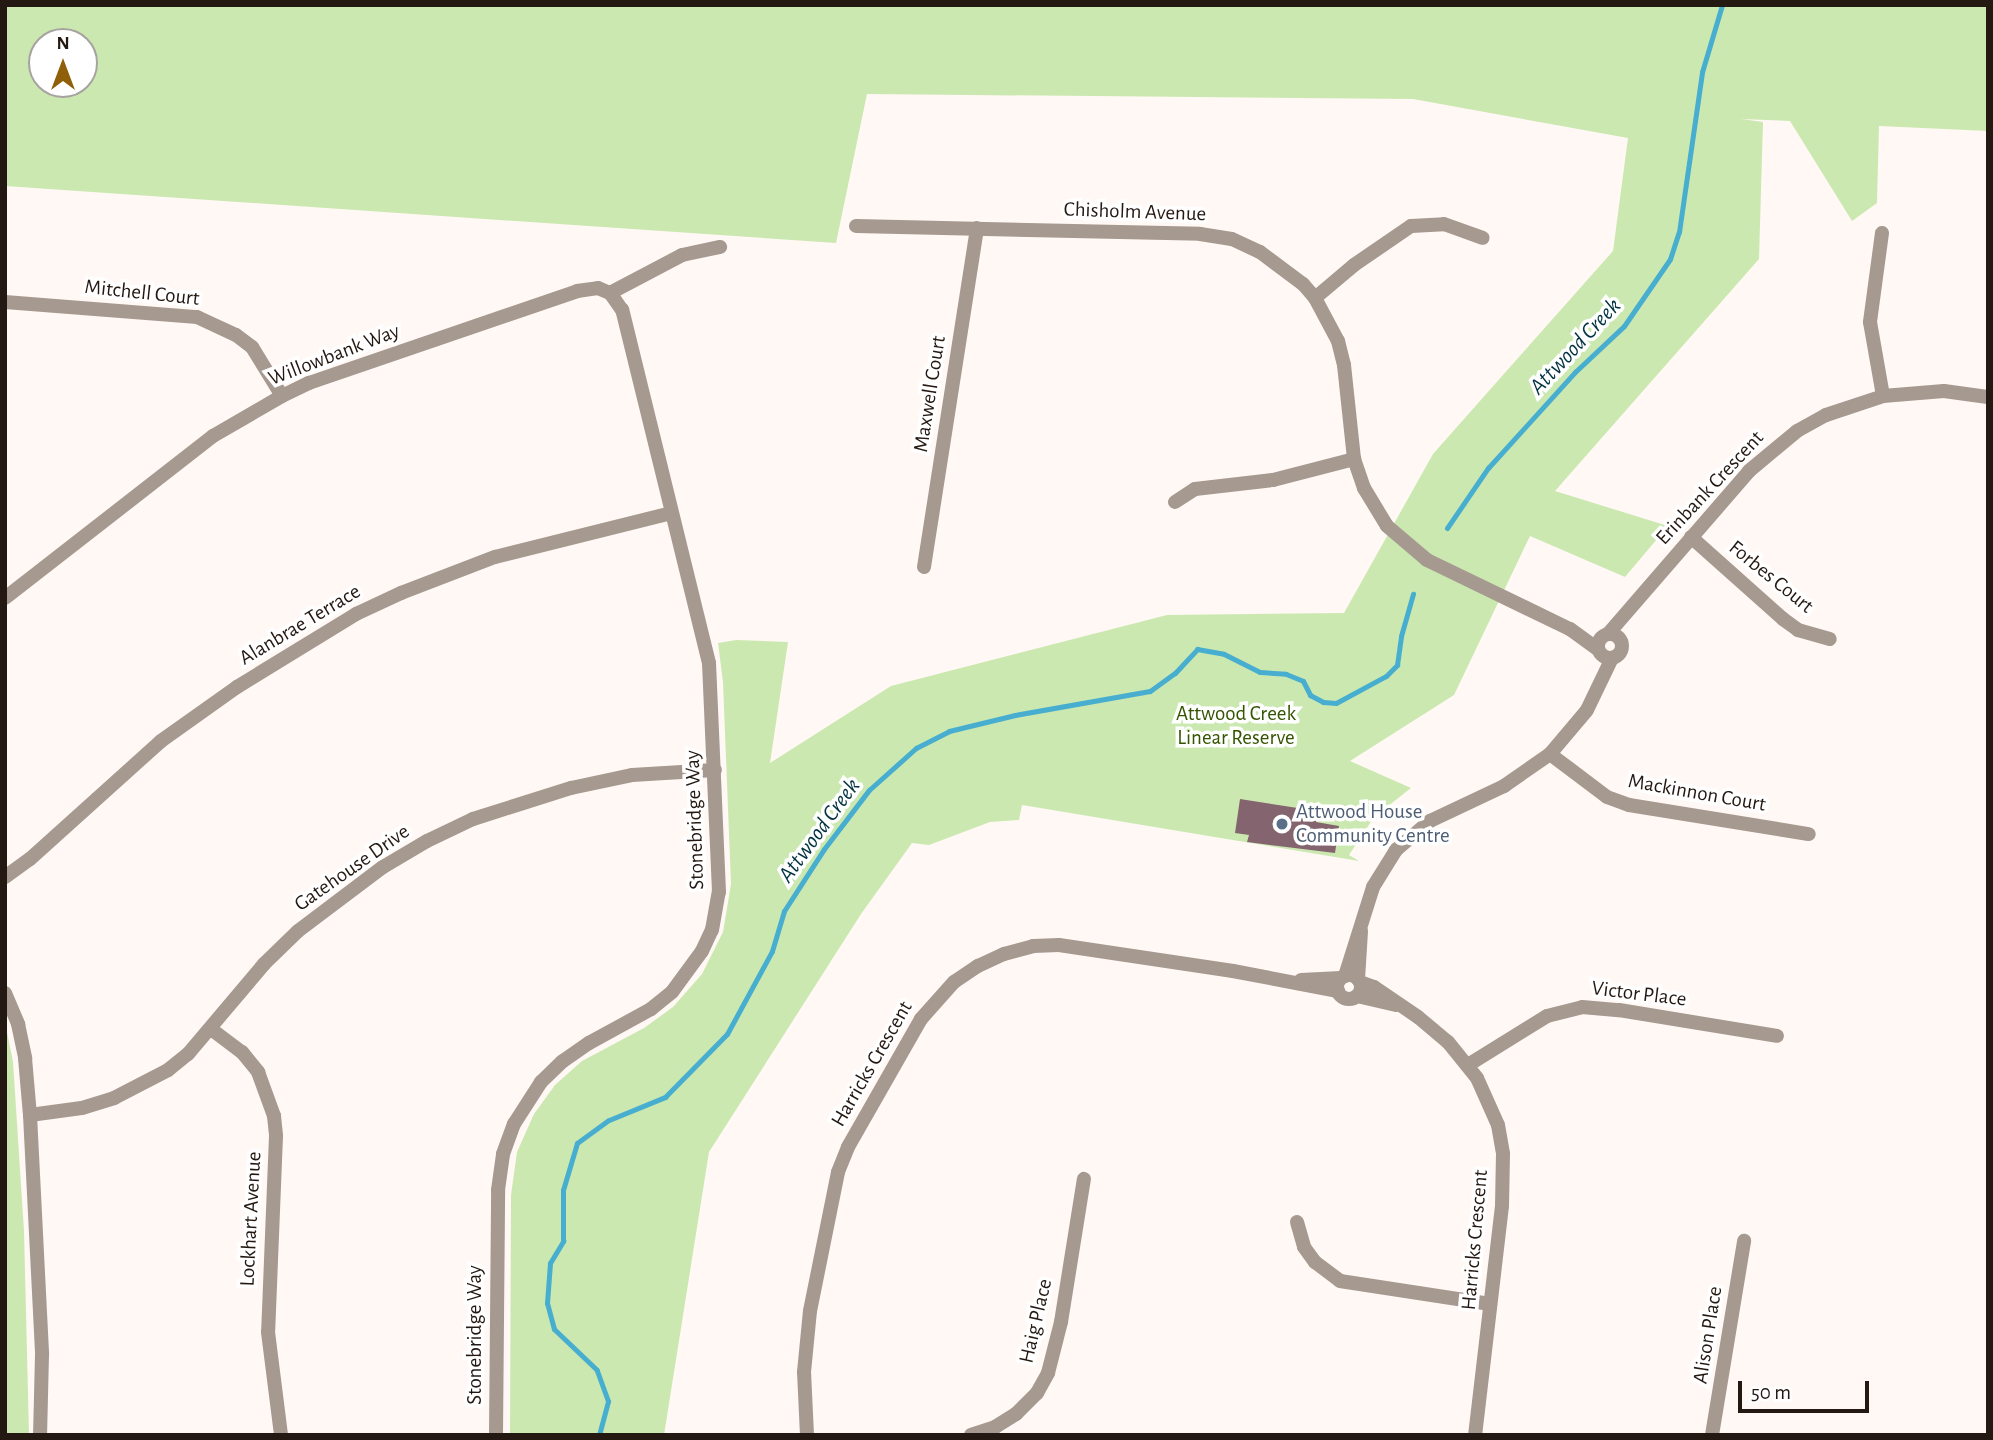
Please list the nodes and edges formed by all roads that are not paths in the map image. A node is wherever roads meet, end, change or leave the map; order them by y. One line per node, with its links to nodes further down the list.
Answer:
1 (856, 226): 2 (street, Chisholm Avenue)
2 (977, 228): 7 (street, Chisholm Avenue); 16 (street, Maxwell Court)
3 (1882, 233): 10 (street)
4 (1483, 238): 7 (street)
5 (720, 247): 6 (street)
6 (610, 293): 9 (street, Willowbank Way); 14 (street, Stonebridge Way)
7 (1315, 298): 12 (street, Chisholm Avenue)
8 (5, 302): 9 (street, Mitchell Court)
9 (282, 396): 17 (street, Willowbank Way)
10 (1883, 396): 11 (street, Erinbank Crescent); 15 (street, Erinbank Crescent)
11 (1988, 397)
12 (1354, 459): 13 (street); 19 (street, Chisholm Avenue)
13 (1175, 502)
14 (671, 513): 21 (street, Stonebridge Way); 23 (street, Alanbrae Terrace)
15 (1691, 537): 18 (street, Forbes Court); 19 (street, Erinbank Crescent)
16 (924, 567)
17 (5, 598)
18 (1830, 639)
19 (1607, 645): 20 (street, Erinbank Crescent)
20 (1550, 754): 22 (street, Mackinnon Court); 24 (street, Erinbank Crescent)
21 (715, 770): 26 (street, Gatehouse Drive); 36 (street, Stonebridge Way)
22 (1809, 834)
23 (5, 877)
24 (1350, 984): 28 (street, Harricks Crescent); 37 (street, Harricks Crescent)
25 (5, 993): 29 (street)
26 (211, 1029): 29 (street, Gatehouse Drive); 35 (street, Lockhart Avenue)
27 (1777, 1036): 28 (street, Victor Place)
28 (1468, 1065): 33 (street, Harricks Crescent)
29 (30, 1115): 34 (street)
30 (1084, 1179): 38 (street, Haig Place)
31 (1297, 1222): 33 (street)
32 (1744, 1241): 40 (street, Alison Place)
33 (1490, 1304): 39 (street, Harricks Crescent)
34 (40, 1435)
35 (281, 1435)
36 (496, 1435)
37 (807, 1435)
38 (971, 1435)
39 (1475, 1435)
40 (1712, 1435)

